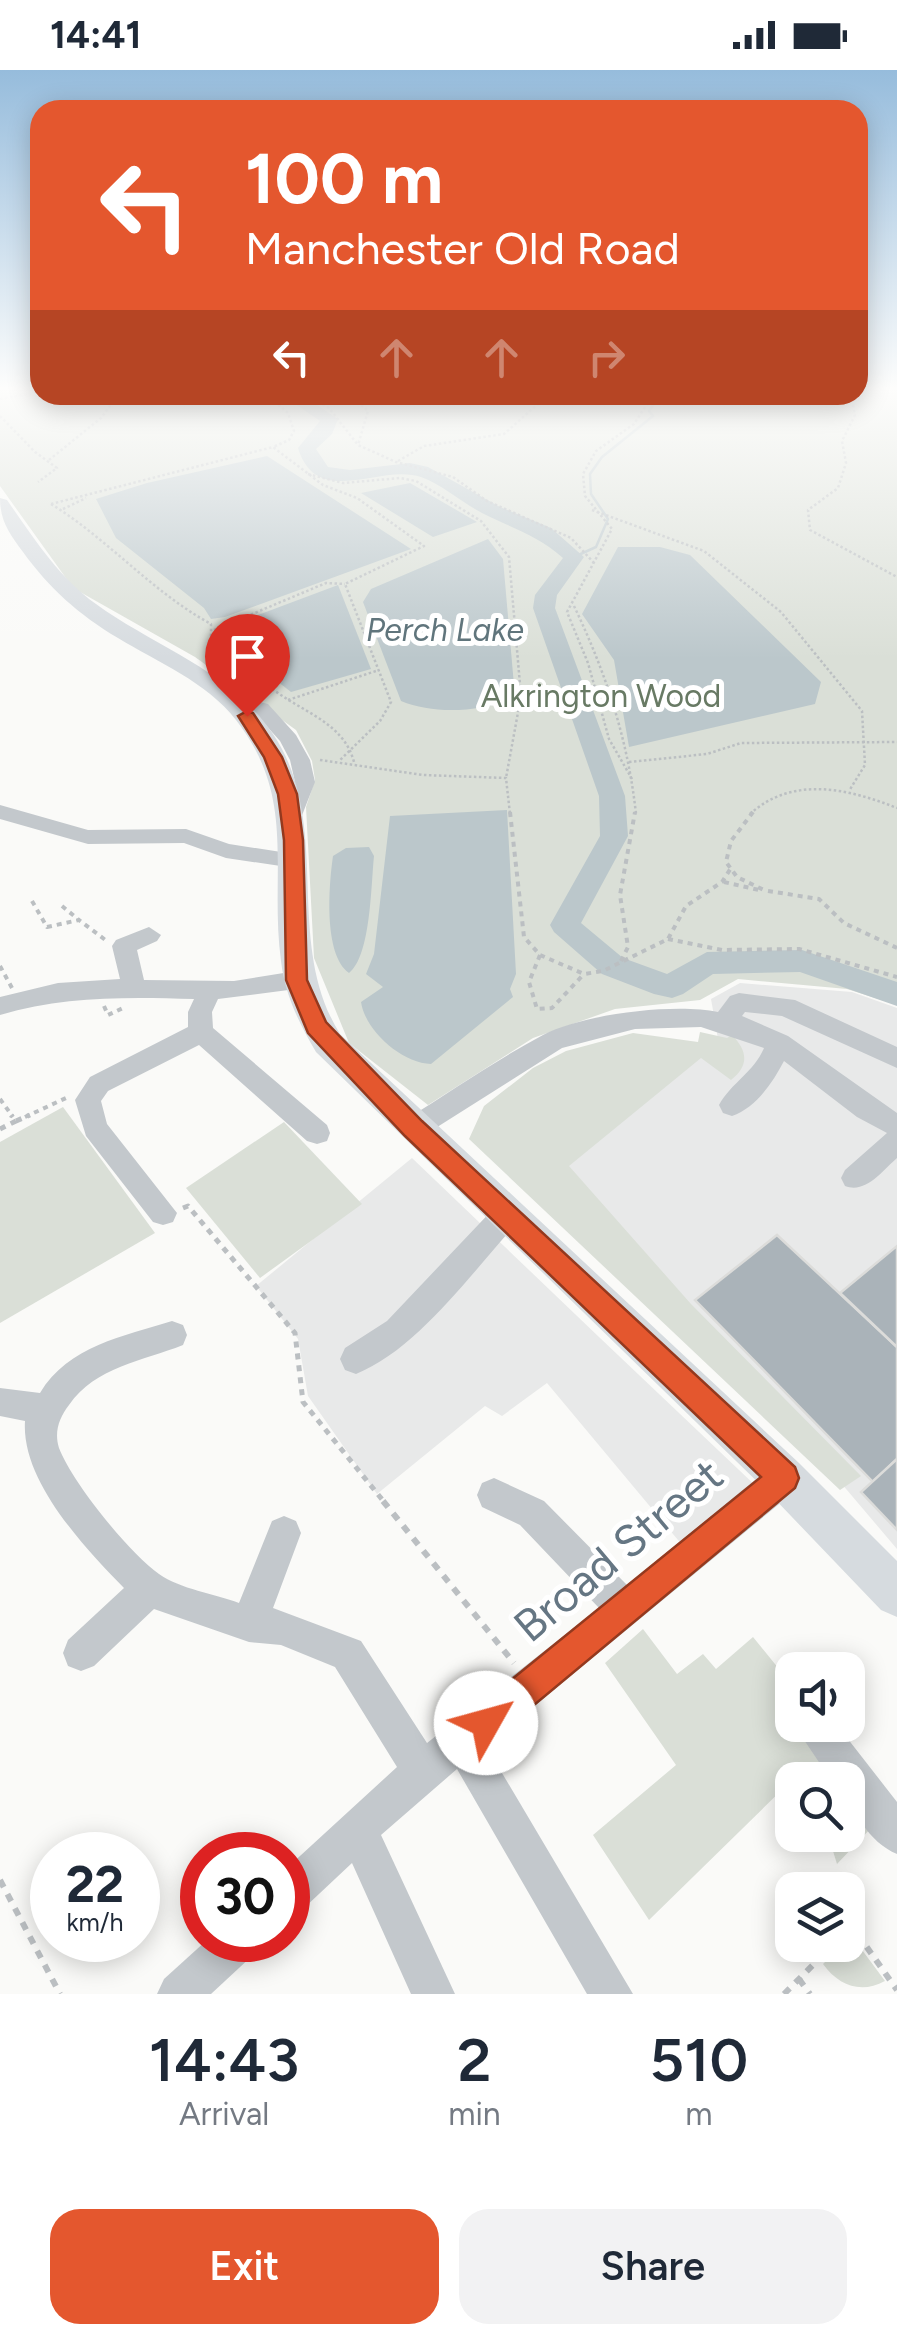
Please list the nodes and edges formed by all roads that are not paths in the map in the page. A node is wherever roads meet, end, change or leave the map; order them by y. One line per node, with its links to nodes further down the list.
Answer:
1 (0, 504): 3 (main road)
2 (0, 812): 3 (street)
3 (294, 861): 5 (main road)
4 (149, 935): 6 (street)
5 (296, 980): 7 (street); 15 (main road)
6 (134, 986): 7 (street); 8 (street)
7 (211, 989): 10 (street)
8 (8, 1000)
9 (732, 1025): 11 (street); 12 (street); 15 (street)
10 (201, 1032): 16 (street); 19 (street)
11 (779, 1043): 13 (street); 14 (street)
12 (897, 1058)
13 (732, 1105)
14 (897, 1126)
15 (414, 1128): 20 (main road)
16 (316, 1133)
17 (897, 1140): 18 (street)
18 (855, 1178)
19 (163, 1213)
20 (506, 1214): 22 (street); 25 (main road)
21 (172, 1336): 24 (street)
22 (356, 1358)
23 (4, 1402): 24 (street)
24 (48, 1410): 28 (street)
25 (784, 1478): 29 (main road); 30 (street, Broad Street)
26 (494, 1495): 30 (street)
27 (284, 1533): 31 (street)
28 (150, 1589): 31 (street); 32 (street)
29 (897, 1594)
30 (625, 1609): 33 (street, Broad Street)
31 (248, 1624): 35 (street)
32 (81, 1652)
33 (462, 1741): 35 (street, Broad Street); 42 (street)
34 (825, 1742): 37 (street)
35 (422, 1771): 36 (street, Broad Street)
36 (358, 1830): 38 (street, Broad Street); 41 (street)
37 (897, 1834)
38 (310, 1874)
39 (220, 1962): 40 (street)
40 (200, 1986)
41 (434, 1994)
42 (610, 1994)

